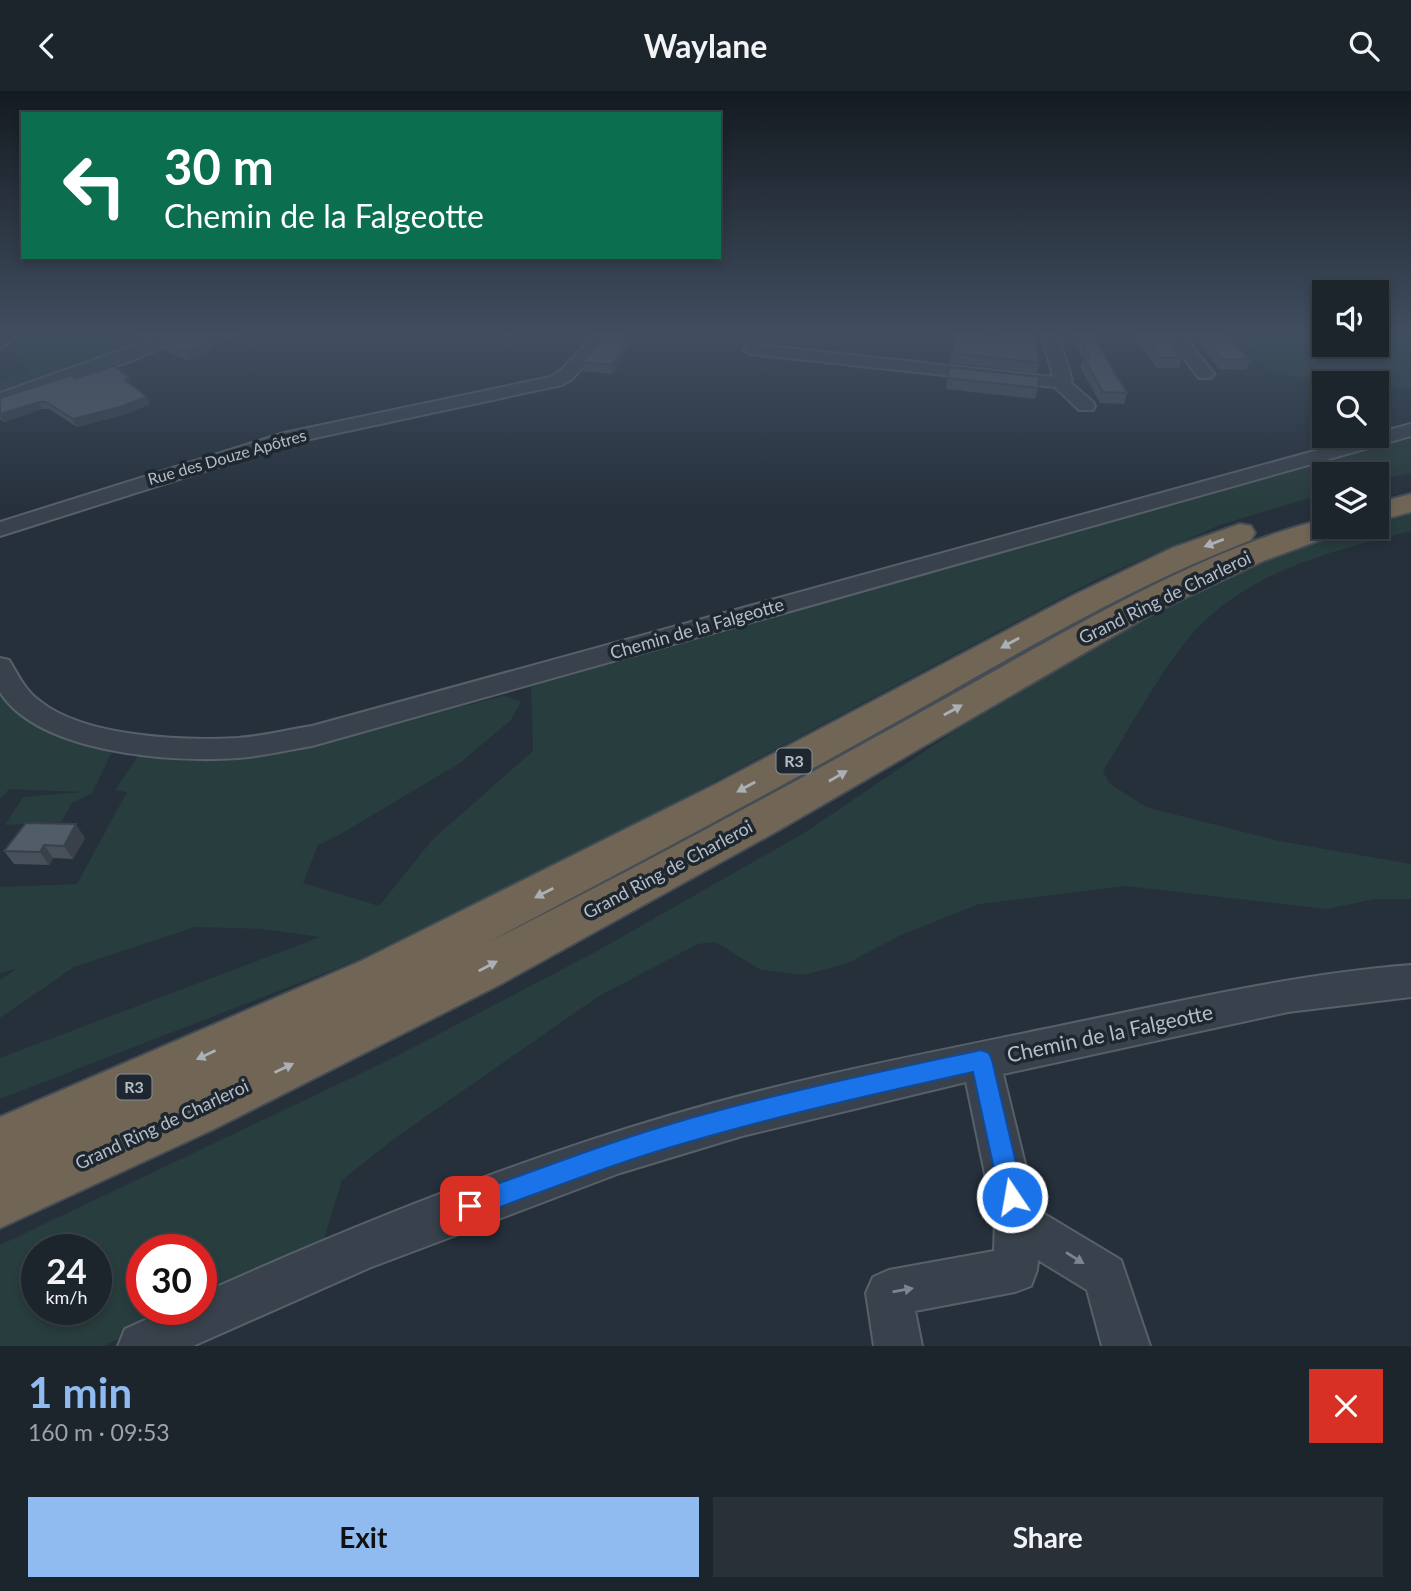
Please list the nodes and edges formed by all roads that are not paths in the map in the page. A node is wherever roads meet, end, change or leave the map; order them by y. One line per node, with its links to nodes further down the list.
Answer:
1 (502, 393): 10 (street, Rue des Douze Apôtres)
2 (1071, 393): 3 (street)
3 (1086, 406)
4 (1411, 430): 12 (street, Chemin de la Falgeotte)
5 (1411, 484): 6 (highway)
6 (1389, 489)
7 (1411, 503): 9 (highway)
8 (1312, 509): 15 (highway, Grand Ring de Charleroi / R3, one-way to 15)
9 (1389, 509)
10 (0, 529)
11 (1312, 533): 16 (highway, Grand Ring de Charleroi / R3, one-way to 11)
12 (0, 666)
13 (1411, 981): 14 (street, Chemin de la Falgeotte)
14 (981, 1060): 17 (street); 18 (street, Chemin de la Falgeotte)
15 (0, 1146)
16 (0, 1199)
17 (1017, 1221): 19 (street, one-way to 17); 20 (street, one-way to 20)
18 (142, 1346)
19 (898, 1346)
20 (1126, 1346)

